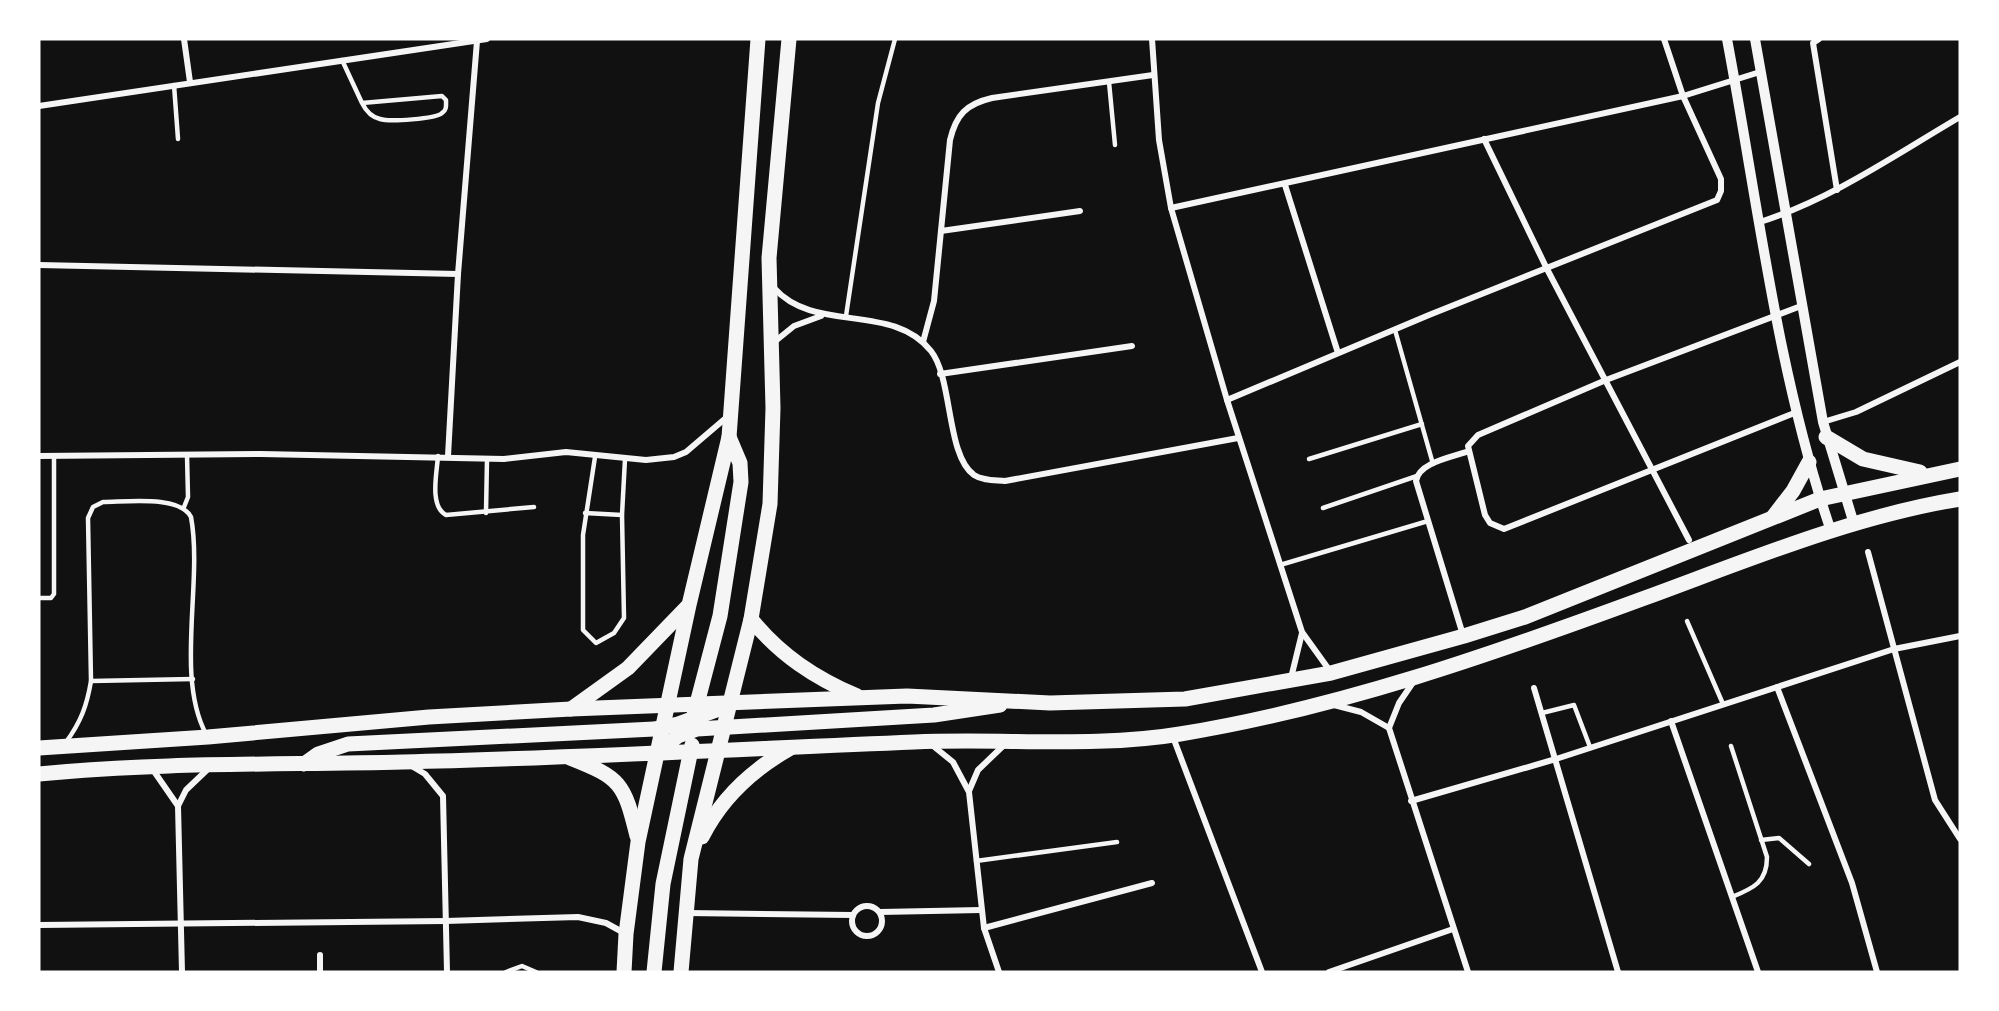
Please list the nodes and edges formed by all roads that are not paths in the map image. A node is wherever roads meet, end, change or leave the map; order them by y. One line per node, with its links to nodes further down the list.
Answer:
1 (184, 39): 17 (street)
2 (487, 39): 9 (street)
3 (789, 39): 37 (main road)
4 (895, 39): 41 (lane)
5 (1152, 39): 15 (street)
6 (1664, 39): 20 (street)
7 (1727, 39): 16 (street)
8 (1755, 39): 14 (street)
9 (477, 40): 11 (street); 36 (street)
10 (1815, 40): 28 (street)
11 (461, 41): 13 (street)
12 (755, 41): 52 (main road)
13 (342, 60): 17 (street); 21 (lane)
14 (1760, 72): 16 (street); 31 (street)
15 (1153, 75): 18 (street); 29 (street)
16 (1734, 79): 20 (street); 32 (street)
17 (190, 82): 19 (street)
18 (1109, 82): 26 (lane); 33 (street)
19 (174, 85): 22 (street); 24 (lane)
20 (1683, 96): 25 (street); 35 (street)
21 (362, 103): 21 (lane)
22 (39, 106)
23 (1960, 117): 28 (street)
24 (178, 139)
25 (1484, 139): 27 (street); 35 (street)
26 (1115, 145)
27 (1285, 185): 29 (street); 46 (street)
28 (1837, 190): 31 (street)
29 (1171, 208): 50 (street)
30 (1080, 211): 33 (street)
31 (1784, 214): 32 (street); 38 (street)
32 (1760, 222): 39 (street)
33 (941, 231): 43 (street)
34 (39, 265): 36 (street)
35 (1547, 268): 42 (street); 49 (street)
36 (458, 274): 62 (street)
37 (769, 282): 40 (street); 44 (main road)
38 (1801, 306): 39 (street); 54 (street)
39 (1776, 313): 49 (street); 51 (street)
40 (825, 315): 41 (street); 44 (street)
41 (846, 316): 43 (street)
42 (1395, 330): 46 (street); 53 (lane)
43 (923, 342): 48 (street)
44 (771, 345): 91 (main road)
45 (1132, 346): 48 (street)
46 (1338, 353): 50 (street)
47 (1960, 362): 54 (street)
48 (940, 374): 56 (street)
49 (1606, 380): 57 (street); 69 (street)
50 (1227, 400): 56 (street)
51 (1798, 412): 67 (street); 69 (street)
52 (732, 413): 55 (main road); 65 (street)
53 (1422, 424): 66 (lane); 68 (lane)
54 (1824, 429): 71 (main road); 73 (street)
55 (729, 437): 90 (main road); 112 (main road)
56 (1238, 438): 88 (street)
57 (1469, 451): 68 (street); 69 (street)
58 (39, 456): 59 (street)
59 (54, 456): 60 (street); 89 (lane)
60 (187, 456): 61 (street); 76 (lane)
61 (438, 456): 62 (street); 79 (lane)
62 (448, 456): 64 (street)
63 (595, 457): 64 (street); 65 (street); 80 (lane)
64 (488, 459): 79 (lane)
65 (625, 459): 81 (lane)
66 (1309, 459)
67 (1809, 462): 74 (street); 82 (main road)
68 (1433, 464): 72 (street)
69 (1653, 467): 86 (street)
70 (1960, 469): 71 (main road)
71 (1929, 473): 73 (main road)
72 (1417, 476): 78 (lane); 83 (street)
73 (1843, 492): 74 (main road); 84 (street)
74 (1820, 499): 82 (main road); 85 (street)
75 (1960, 499): 84 (main road)
76 (184, 507): 99 (lane); 100 (lane)
77 (534, 507): 79 (lane)
78 (1323, 508)
79 (486, 513)
80 (585, 513): 81 (lane); 81 (lane)
81 (622, 515)
82 (1773, 518): 94 (main road)
83 (1428, 521): 88 (lane); 94 (street)
84 (1854, 524): 85 (main road)
85 (1831, 531): 98 (main road)
86 (1689, 540)
87 (1868, 552): 96 (street)
88 (1280, 565): 93 (street)
89 (39, 598)
90 (689, 605): 109 (main road); 110 (main road)
91 (751, 619): 104 (main road); 108 (main road)
92 (1687, 621): 107 (lane)
93 (1302, 632): 97 (street); 101 (street)
94 (1464, 636): 97 (main road)
95 (1960, 636): 96 (street)
96 (1894, 649): 102 (street); 139 (street)
97 (1331, 673): 101 (main road)
98 (1416, 678): 106 (main road); 116 (street)
99 (193, 679): 100 (lane); 118 (lane)
100 (91, 681): 122 (lane)
101 (1290, 681): 105 (main road)
102 (1777, 687): 107 (street); 173 (street)
103 (1534, 688): 111 (street)
104 (860, 698): 105 (main road); 108 (main road)
105 (1017, 701): 115 (main road)
106 (1327, 704): 116 (street); 117 (main road)
107 (1724, 704): 113 (street)
108 (730, 705): 112 (main road); 115 (main road)
109 (668, 706): 110 (main road); 112 (main road); 114 (main road)
110 (571, 709): 118 (main road)
111 (1542, 712): 124 (lane); 130 (street)
112 (692, 721): 114 (main road); 115 (main road); 126 (main road); 127 (main road); 128 (main road)
113 (1671, 721): 124 (street); 147 (street)
114 (663, 727): 127 (main road); 132 (main road)
115 (725, 727): 126 (main road)
116 (1389, 728): 137 (street)
117 (1173, 735): 120 (main road); 168 (street)
118 (208, 737): 122 (main road)
119 (926, 741): 120 (main road); 123 (main road); 136 (street)
120 (1013, 741): 136 (street)
121 (1731, 746): 140 (lane)
122 (63, 747): 125 (main road)
123 (793, 747): 126 (main road); 143 (main road)
124 (1590, 747): 130 (street)
125 (39, 748)
126 (718, 751): 128 (main road); 143 (main road)
127 (658, 752): 128 (main road); 129 (main road); 141 (main road)
128 (692, 752): 165 (main road)
129 (565, 756): 131 (main road); 141 (main road)
130 (1556, 759): 137 (street); 171 (street)
131 (404, 762): 132 (main road); 152 (street)
132 (304, 764): 133 (main road)
133 (212, 766): 134 (main road); 138 (street)
134 (151, 767): 135 (main road); 138 (street)
135 (39, 774)
136 (969, 792): 144 (street)
137 (1411, 801): 156 (street)
138 (178, 806): 154 (street)
139 (1960, 839)
140 (1761, 840): 145 (lane); 147 (lane)
141 (638, 842): 157 (main road)
142 (1117, 842): 144 (lane)
143 (691, 859): 150 (main road)
144 (976, 861): 148 (street)
145 (1809, 864)
146 (1152, 882): 155 (street)
147 (1732, 897): 172 (street)
148 (981, 910): 149 (street); 155 (street)
149 (880, 912): 151 (street); 151 (street)
150 (686, 913): 151 (street); 166 (main road)
151 (853, 915)
152 (446, 921): 154 (street); 157 (street); 161 (street)
153 (39, 925): 154 (street)
154 (181, 925): 159 (street)
155 (984, 928): 167 (street)
156 (1453, 929): 169 (street); 170 (street)
157 (626, 934): 164 (main road)
158 (320, 955): 160 (street)
159 (182, 972)
160 (320, 972)
161 (447, 972)
162 (507, 972): 163 (lane)
163 (536, 972)
164 (624, 972)
165 (654, 972)
166 (681, 972)
167 (999, 972)
168 (1262, 972)
169 (1329, 972)
170 (1468, 972)
171 (1618, 972)
172 (1758, 972)
173 (1877, 972)

